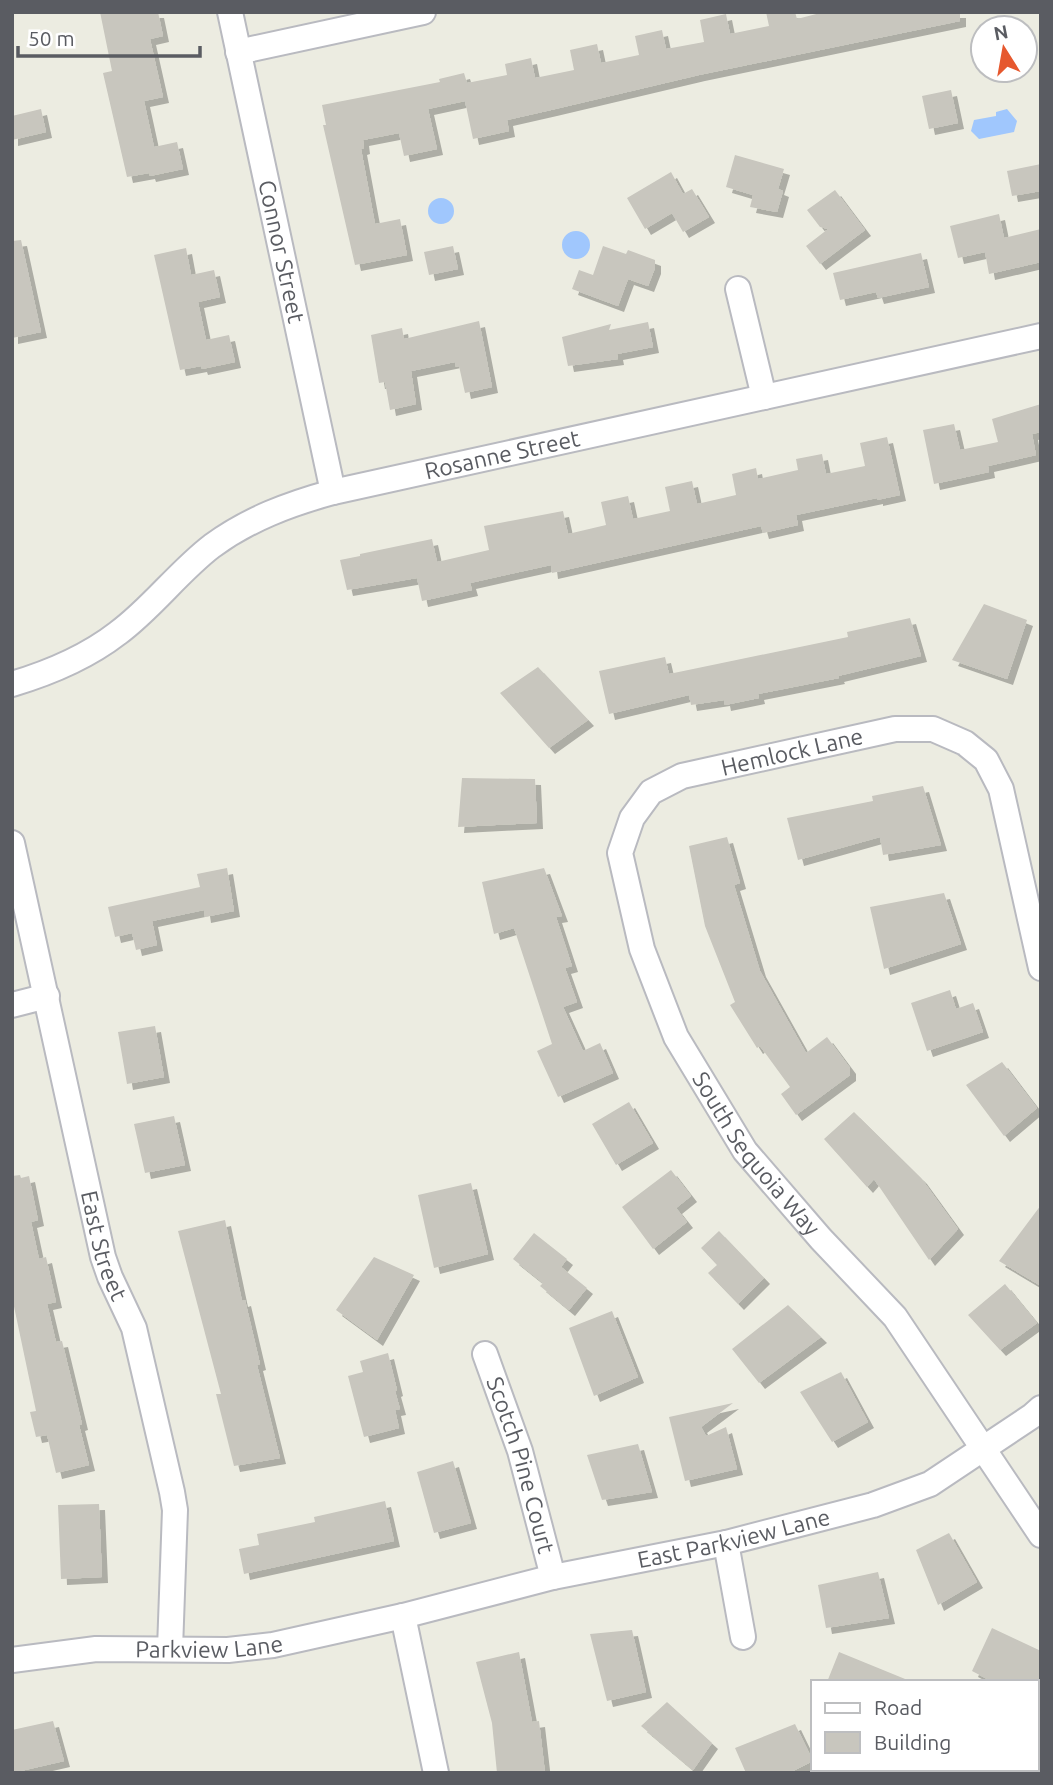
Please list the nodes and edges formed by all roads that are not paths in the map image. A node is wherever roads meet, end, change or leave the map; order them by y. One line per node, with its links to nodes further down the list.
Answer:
1 (230, 12): 3 (street, Connor Street)
2 (423, 12): 3 (street)
3 (238, 52): 7 (street, Connor Street)
4 (738, 289): 6 (street)
5 (1041, 336): 6 (street, Rosanne Street)
6 (764, 397): 7 (street, Rosanne Street)
7 (333, 492): 8 (street, Rosanne Street)
8 (12, 684)
9 (632, 818): 11 (street, Hemlock Lane); 16 (street, South Sequoia Way)
10 (12, 843): 12 (street, East Street)
11 (1041, 968)
12 (47, 996): 13 (street); 22 (street, East Street)
13 (12, 1005)
14 (485, 1354): 19 (street, Scotch Pine Court)
15 (1041, 1408): 16 (street, East Parkview Lane)
16 (982, 1449): 17 (street, South Sequoia Way); 18 (street, East Parkview Lane)
17 (1041, 1535)
18 (726, 1543): 19 (street, East Parkview Lane); 21 (street)
19 (553, 1577): 20 (street, East Parkview Lane)
20 (403, 1616): 22 (street, Parkview Lane); 24 (street)
21 (743, 1637)
22 (170, 1649): 23 (street, Parkview Lane)
23 (12, 1660)
24 (436, 1773)

